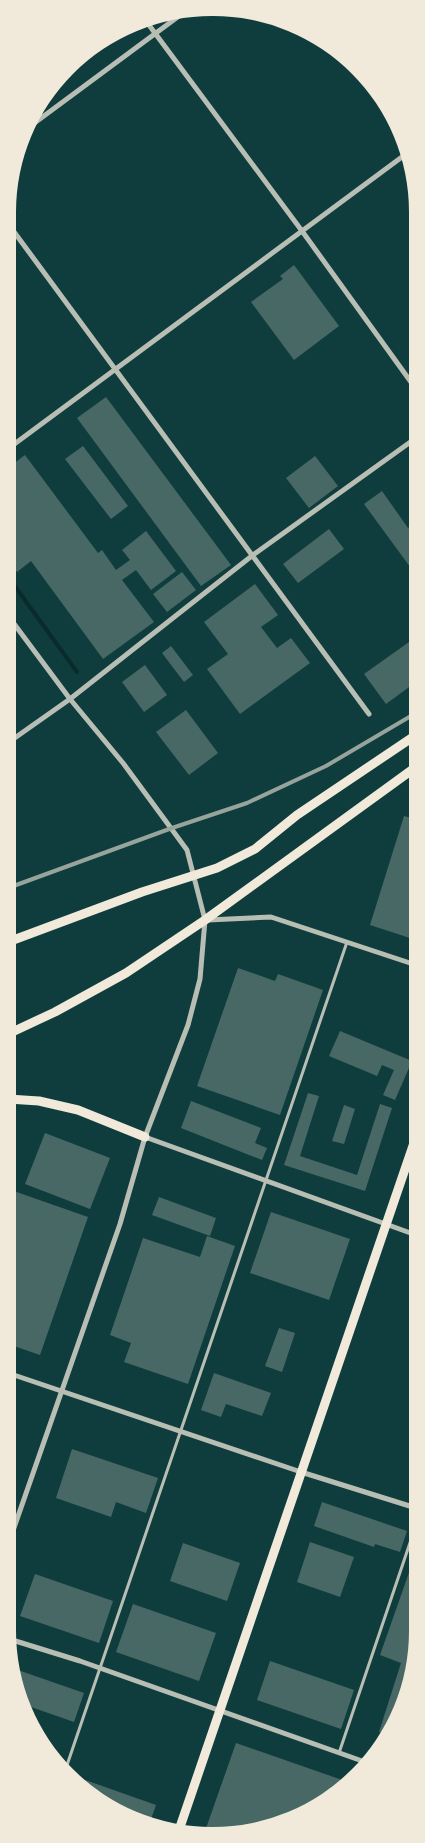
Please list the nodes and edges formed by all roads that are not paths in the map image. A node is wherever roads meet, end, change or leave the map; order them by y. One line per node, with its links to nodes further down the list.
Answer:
1 (173, 20): 3 (street)
2 (150, 27): 3 (street)
3 (155, 33): 4 (street); 6 (street)
4 (40, 119)
5 (401, 158): 6 (street)
6 (302, 231): 8 (street); 9 (street)
7 (16, 233): 8 (street)
8 (116, 369): 10 (street); 12 (street)
9 (409, 378)
10 (16, 443)
11 (409, 443): 12 (street)
12 (254, 555): 14 (street); 15 (street)
13 (16, 627): 14 (street)
14 (70, 699): 16 (street); 19 (street)
15 (370, 714)
16 (16, 737)
17 (409, 740): 19 (main road)
18 (409, 772): 20 (main road)
19 (194, 875): 20 (street); 21 (main road)
20 (205, 920): 22 (street); 24 (main road); 26 (street)
21 (16, 939)
22 (347, 942): 23 (street); 28 (lane)
23 (409, 963)
24 (16, 1030)
25 (16, 1100): 26 (main road)
26 (144, 1138): 28 (street); 32 (street)
27 (409, 1157): 29 (main road)
28 (266, 1182): 29 (street); 33 (lane)
29 (385, 1225): 30 (street); 34 (main road)
30 (409, 1233)
31 (16, 1376): 32 (street)
32 (62, 1391): 33 (street); 36 (street)
33 (181, 1431): 34 (street); 39 (lane)
34 (301, 1472): 35 (street); 40 (main road)
35 (409, 1506)
36 (16, 1522)
37 (409, 1546): 41 (lane)
38 (17, 1642): 39 (street)
39 (100, 1668): 40 (street); 43 (lane)
40 (219, 1711): 41 (street); 44 (main road)
41 (339, 1753): 42 (street)
42 (360, 1760)
43 (68, 1763)
44 (181, 1824)

